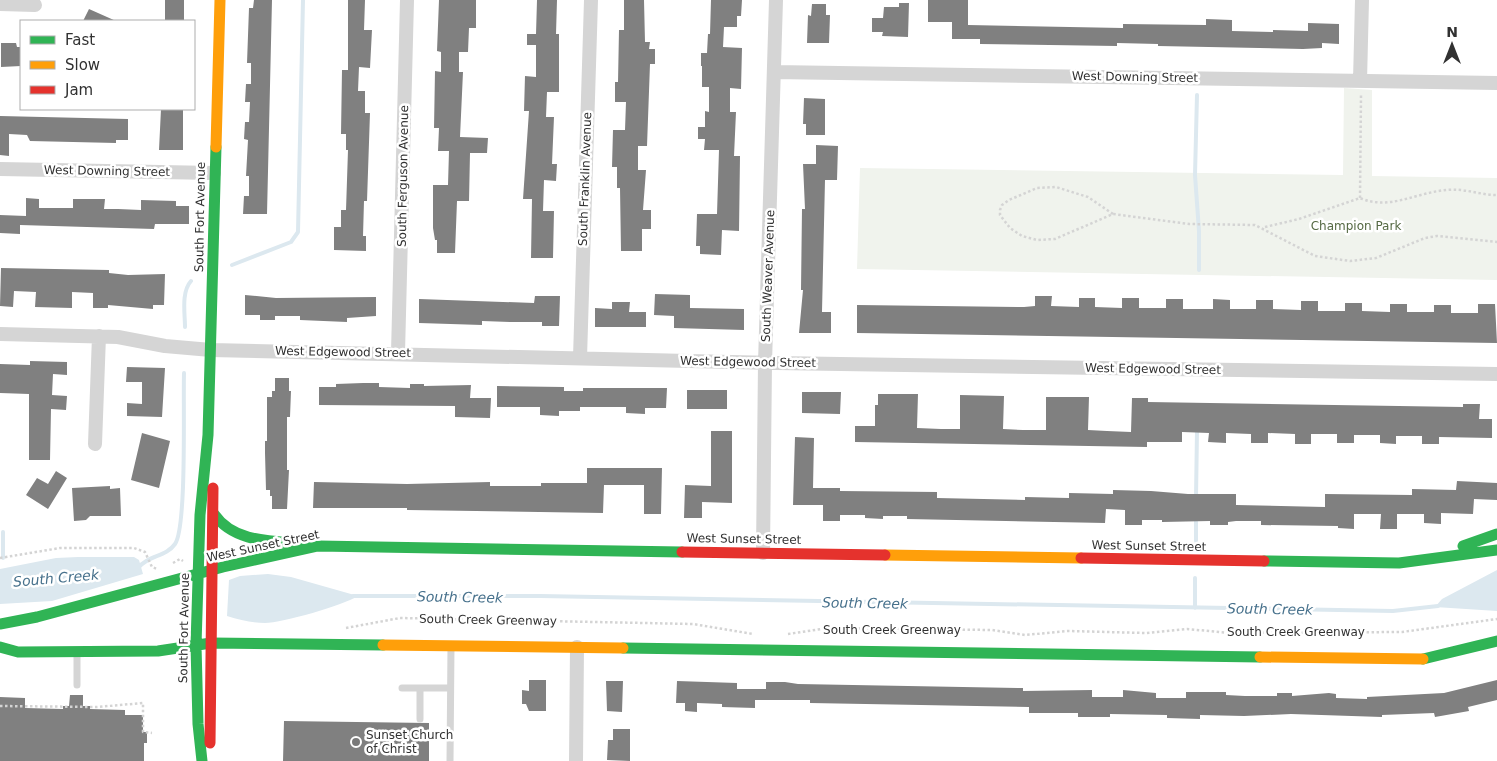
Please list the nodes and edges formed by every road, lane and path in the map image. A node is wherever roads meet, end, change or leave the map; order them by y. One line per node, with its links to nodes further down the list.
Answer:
1 (220, 0): 12 (main road, South Fort Avenue)
2 (407, 0): 21 (street, South Ferguson Avenue)
3 (591, 0): 22 (street, South Franklin Avenue)
4 (776, 0): 8 (street, South Weaver Avenue)
5 (1362, 0): 9 (street)
6 (0, 4): 7 (street)
7 (35, 5)
8 (774, 72): 9 (street, West Downing Street); 23 (street, South Weaver Avenue)
9 (1360, 81): 10 (street, West Downing Street); 14 (path)
10 (1497, 83)
11 (0, 169): 12 (street, West Downing Street)
12 (214, 173): 20 (main road, South Fort Avenue)
13 (1497, 195): 14 (path)
14 (1360, 198): 16 (path)
15 (1113, 214): 15 (path); 16 (path)
16 (1263, 228): 17 (path)
17 (1497, 242)
18 (0, 334): 19 (street, West Edgewood Street)
19 (99, 336): 20 (street, West Edgewood Street); 26 (street)
20 (211, 350): 21 (street, West Edgewood Street); 25 (main road, South Fort Avenue)
21 (398, 353): 22 (street, West Edgewood Street)
22 (580, 358): 23 (street, West Edgewood Street)
23 (765, 363): 24 (street, West Edgewood Street); 31 (street, South Weaver Avenue)
24 (1497, 374)
25 (208, 435): 27 (main road, South Fort Avenue); 36 (main road, South Fort Avenue)
26 (95, 444)
27 (214, 514): 29 (main road); 35 (main road, South Fort Avenue)
28 (1497, 534): 33 (main road)
29 (318, 546): 31 (main road, West Sunset Street); 35 (main road, West Sunset Street)
30 (1497, 550): 33 (main road, West Sunset Street)
31 (763, 553): 33 (main road, West Sunset Street)
32 (0, 558): 34 (path)
33 (1399, 563)
34 (152, 567)
35 (213, 570): 36 (main road, West Sunset Street); 43 (main road, South Fort Avenue)
36 (198, 574): 38 (main road, West Sunset Street); 44 (main road, South Fort Avenue)
37 (1497, 619): 40 (path, South Creek Greenway)
38 (0, 624)
39 (340, 629): 41 (path, South Creek Greenway)
40 (786, 634)
41 (762, 635)
42 (1497, 640): 47 (main road)
43 (211, 643): 44 (main road); 45 (main road); 57 (main road, South Fort Avenue)
44 (196, 645): 48 (main road); 56 (main road, South Fort Avenue)
45 (451, 646): 47 (main road); 52 (lane)
46 (0, 647): 48 (main road)
47 (578, 647): 59 (street)
48 (77, 652): 49 (lane)
49 (78, 686)
50 (402, 688): 51 (lane)
51 (420, 688): 52 (lane); 54 (lane)
52 (450, 688): 58 (lane)
53 (0, 706): 55 (path)
54 (420, 719)
55 (152, 733)
56 (202, 761)
57 (208, 761)
58 (450, 761)
59 (576, 761)

